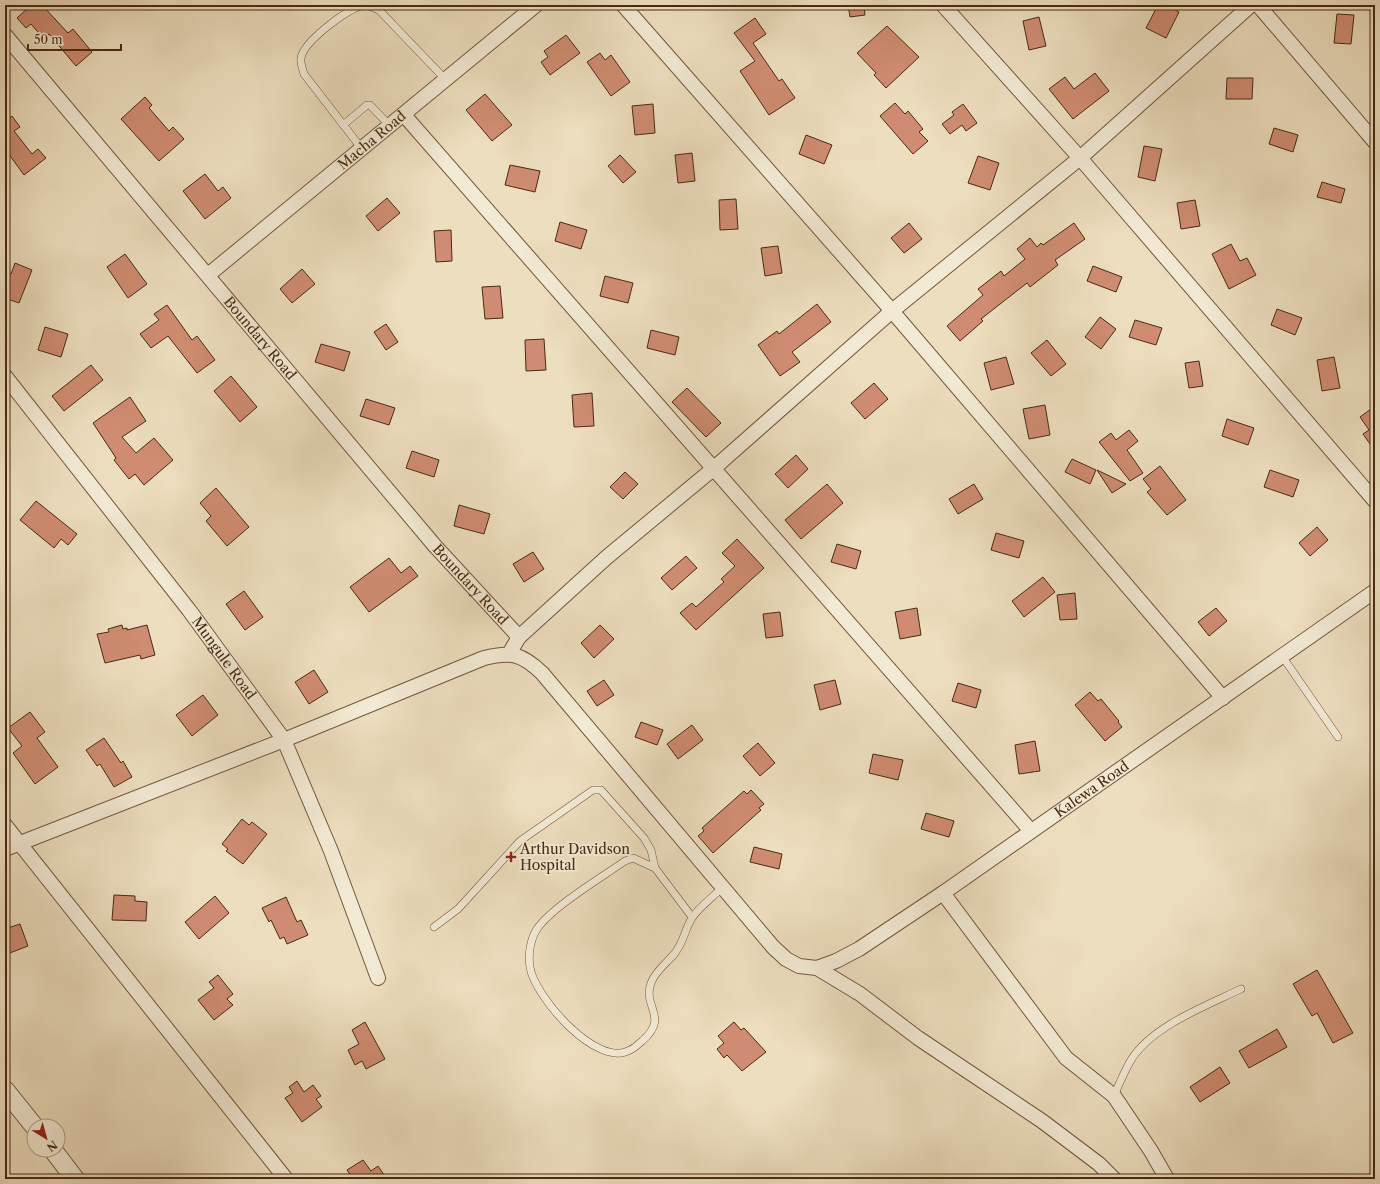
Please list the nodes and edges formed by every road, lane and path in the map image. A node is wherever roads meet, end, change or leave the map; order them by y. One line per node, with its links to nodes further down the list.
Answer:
1 (365, 5): 8 (lane); 10 (lane)
2 (536, 5): 8 (street, Macha Road)
3 (623, 5): 16 (street)
4 (943, 5): 14 (street)
5 (1251, 5): 14 (street)
6 (1258, 5): 12 (street)
7 (5, 35): 15 (street, Boundary Road)
8 (446, 80): 9 (street, Macha Road)
9 (404, 115): 11 (street, Macha Road); 18 (street)
10 (343, 125): 11 (lane); 13 (lane)
11 (390, 126): 13 (street, Macha Road)
12 (1375, 142)
13 (362, 149): 15 (street, Macha Road)
14 (1080, 158): 16 (street); 19 (street)
15 (208, 275): 21 (street, Boundary Road)
16 (892, 311): 18 (street); 24 (street)
17 (5, 376): 26 (street, Mungule Road)
18 (713, 469): 21 (street); 28 (street)
19 (1375, 501)
20 (1375, 591): 23 (street, Kalewa Road)
21 (519, 637): 22 (street)
22 (509, 654): 26 (street); 32 (street)
23 (1282, 656): 24 (street, Kalewa Road); 25 (lane)
24 (1222, 698): 28 (street, Kalewa Road)
25 (1338, 737)
26 (284, 740): 29 (street); 37 (street, Mungule Road)
27 (5, 825): 29 (street)
28 (1031, 830): 33 (street, Kalewa Road)
29 (19, 843): 30 (street); 44 (street)
30 (5, 849)
31 (655, 868): 34 (lane); 34 (lane); 35 (lane)
32 (722, 888): 34 (lane); 36 (street, Kalewa Road)
33 (943, 893): 36 (street, Kalewa Road); 40 (street)
34 (692, 917)
35 (434, 927)
36 (817, 968): 45 (street)
37 (378, 978)
38 (1241, 989): 40 (lane)
39 (5, 1090): 41 (street)
40 (1114, 1096): 46 (street)
41 (28, 1118)
42 (59, 1158): 43 (street)
43 (75, 1179)
44 (286, 1179)
45 (1114, 1179)
46 (1167, 1179)

